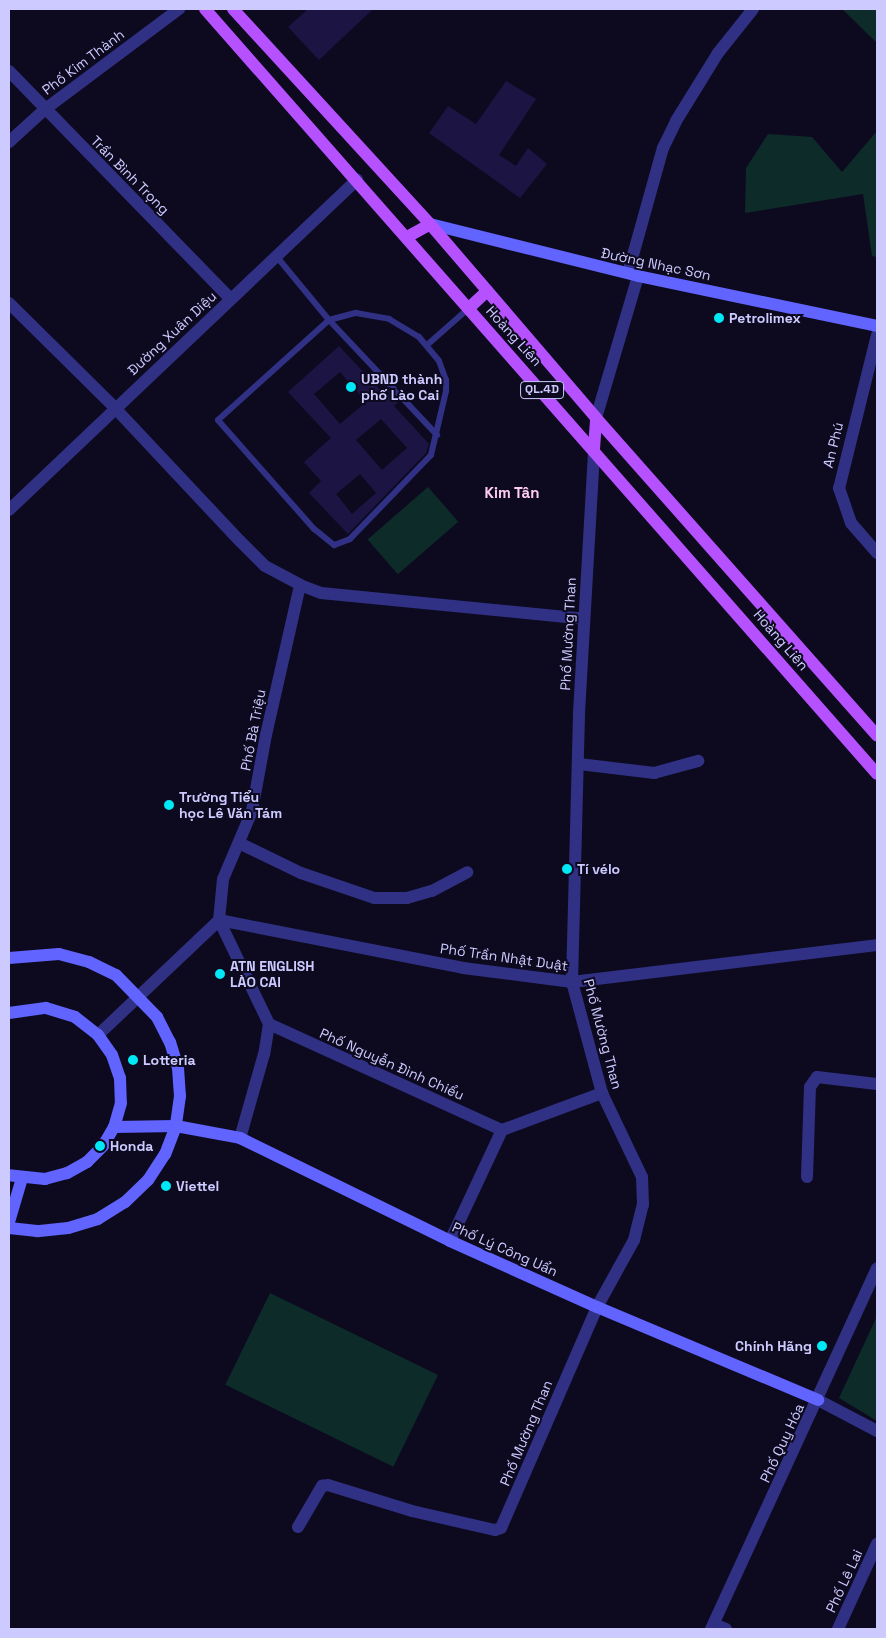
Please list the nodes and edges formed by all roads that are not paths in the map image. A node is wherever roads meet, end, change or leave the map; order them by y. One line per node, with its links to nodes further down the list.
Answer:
1 (179, 9): 6 (street, Phố Kim Thành)
2 (205, 9): 9 (main road, Hoàng Liên / QL.4D)
3 (233, 9): 8 (main road, Hoàng Liên / QL.4D)
4 (753, 9): 13 (street)
5 (9, 71): 6 (street, Trần Bình Trọng)
6 (44, 110): 7 (street, Phố Kim Thành); 15 (street, Trần Bình Trọng)
7 (9, 142)
8 (373, 164): 9 (main road); 10 (main road, Hoàng Liên / QL.4D)
9 (358, 180): 11 (main road, Hoàng Liên / QL.4D); 12 (street, Đường Xuân Diệu)
10 (430, 224): 11 (main road); 13 (main road, Đường Nhạc Sơn); 14 (main road, Hoàng Liên / QL.4D)
11 (407, 237): 17 (main road, Hoàng Liên / QL.4D)
12 (277, 256): 15 (street, Đường Xuân Diệu); 18 (lane)
13 (633, 275): 19 (main road, Đường Nhạc Sơn); 23 (street)
14 (487, 291): 17 (main road); 23 (main road, Hoàng Liên / QL.4D)
15 (231, 299): 22 (street, Đường Xuân Diệu)
16 (9, 302): 22 (street)
17 (469, 308): 21 (lane); 25 (main road, Hoàng Liên / QL.4D)
18 (329, 320): 21 (lane); 24 (lane); 24 (lane)
19 (877, 326)
20 (877, 334): 27 (street, An Phú)
21 (427, 345): 24 (lane)
22 (114, 407): 26 (street, Đường Xuân Diệu); 28 (street)
23 (596, 418): 25 (main road); 30 (main road, Hoàng Liên / QL.4D)
24 (437, 435)
25 (594, 449): 29 (street, Phố Mường Than); 33 (main road, Hoàng Liên / QL.4D)
26 (9, 510)
27 (877, 553)
28 (300, 586): 29 (street); 34 (street, Phố Bà Triệu)
29 (584, 619): 32 (street, Phố Mường Than)
30 (877, 736)
31 (698, 761): 32 (street)
32 (579, 764): 39 (street, Phố Mường Than)
33 (877, 774)
34 (239, 843): 35 (street); 36 (street, Phố Bà Triệu)
35 (467, 872)
36 (219, 920): 39 (street, Phố Trần Nhật Duật); 40 (street); 42 (street)
37 (877, 945): 39 (street, Phố Trần Nhật Duật)
38 (9, 958): 40 (main road)
39 (572, 982): 45 (street, Phố Mường Than)
40 (139, 994): 43 (street); 46 (main road)
41 (9, 1013): 43 (main road)
42 (269, 1024): 48 (street, Phố Nguyễn Đình Chiểu); 49 (street)
43 (98, 1035): 47 (main road)
44 (877, 1084): 51 (street)
45 (602, 1093): 48 (street); 57 (street, Phố Mường Than)
46 (176, 1126): 47 (main road, Phố Lý Công Uẩn); 49 (main road, Phố Lý Công Uẩn); 54 (main road)
47 (114, 1127): 52 (main road)
48 (502, 1130): 55 (street)
49 (240, 1138): 55 (main road, Phố Lý Công Uẩn)
50 (9, 1175): 52 (main road)
51 (807, 1177)
52 (22, 1178): 53 (main road)
53 (9, 1222)
54 (9, 1228)
55 (450, 1241): 57 (main road, Phố Lý Công Uẩn)
56 (877, 1268): 58 (street, Phố Quy Hóa)
57 (597, 1308): 58 (main road, Phố Lý Công Uẩn); 60 (street, Phố Mường Than)
58 (818, 1400): 59 (street, Phố Lý Công Uẩn); 62 (street, Phố Quy Hóa)
59 (877, 1431)
60 (298, 1527)
61 (877, 1544): 63 (street, Phố Lê Lai)
62 (717, 1628)
63 (838, 1629)

